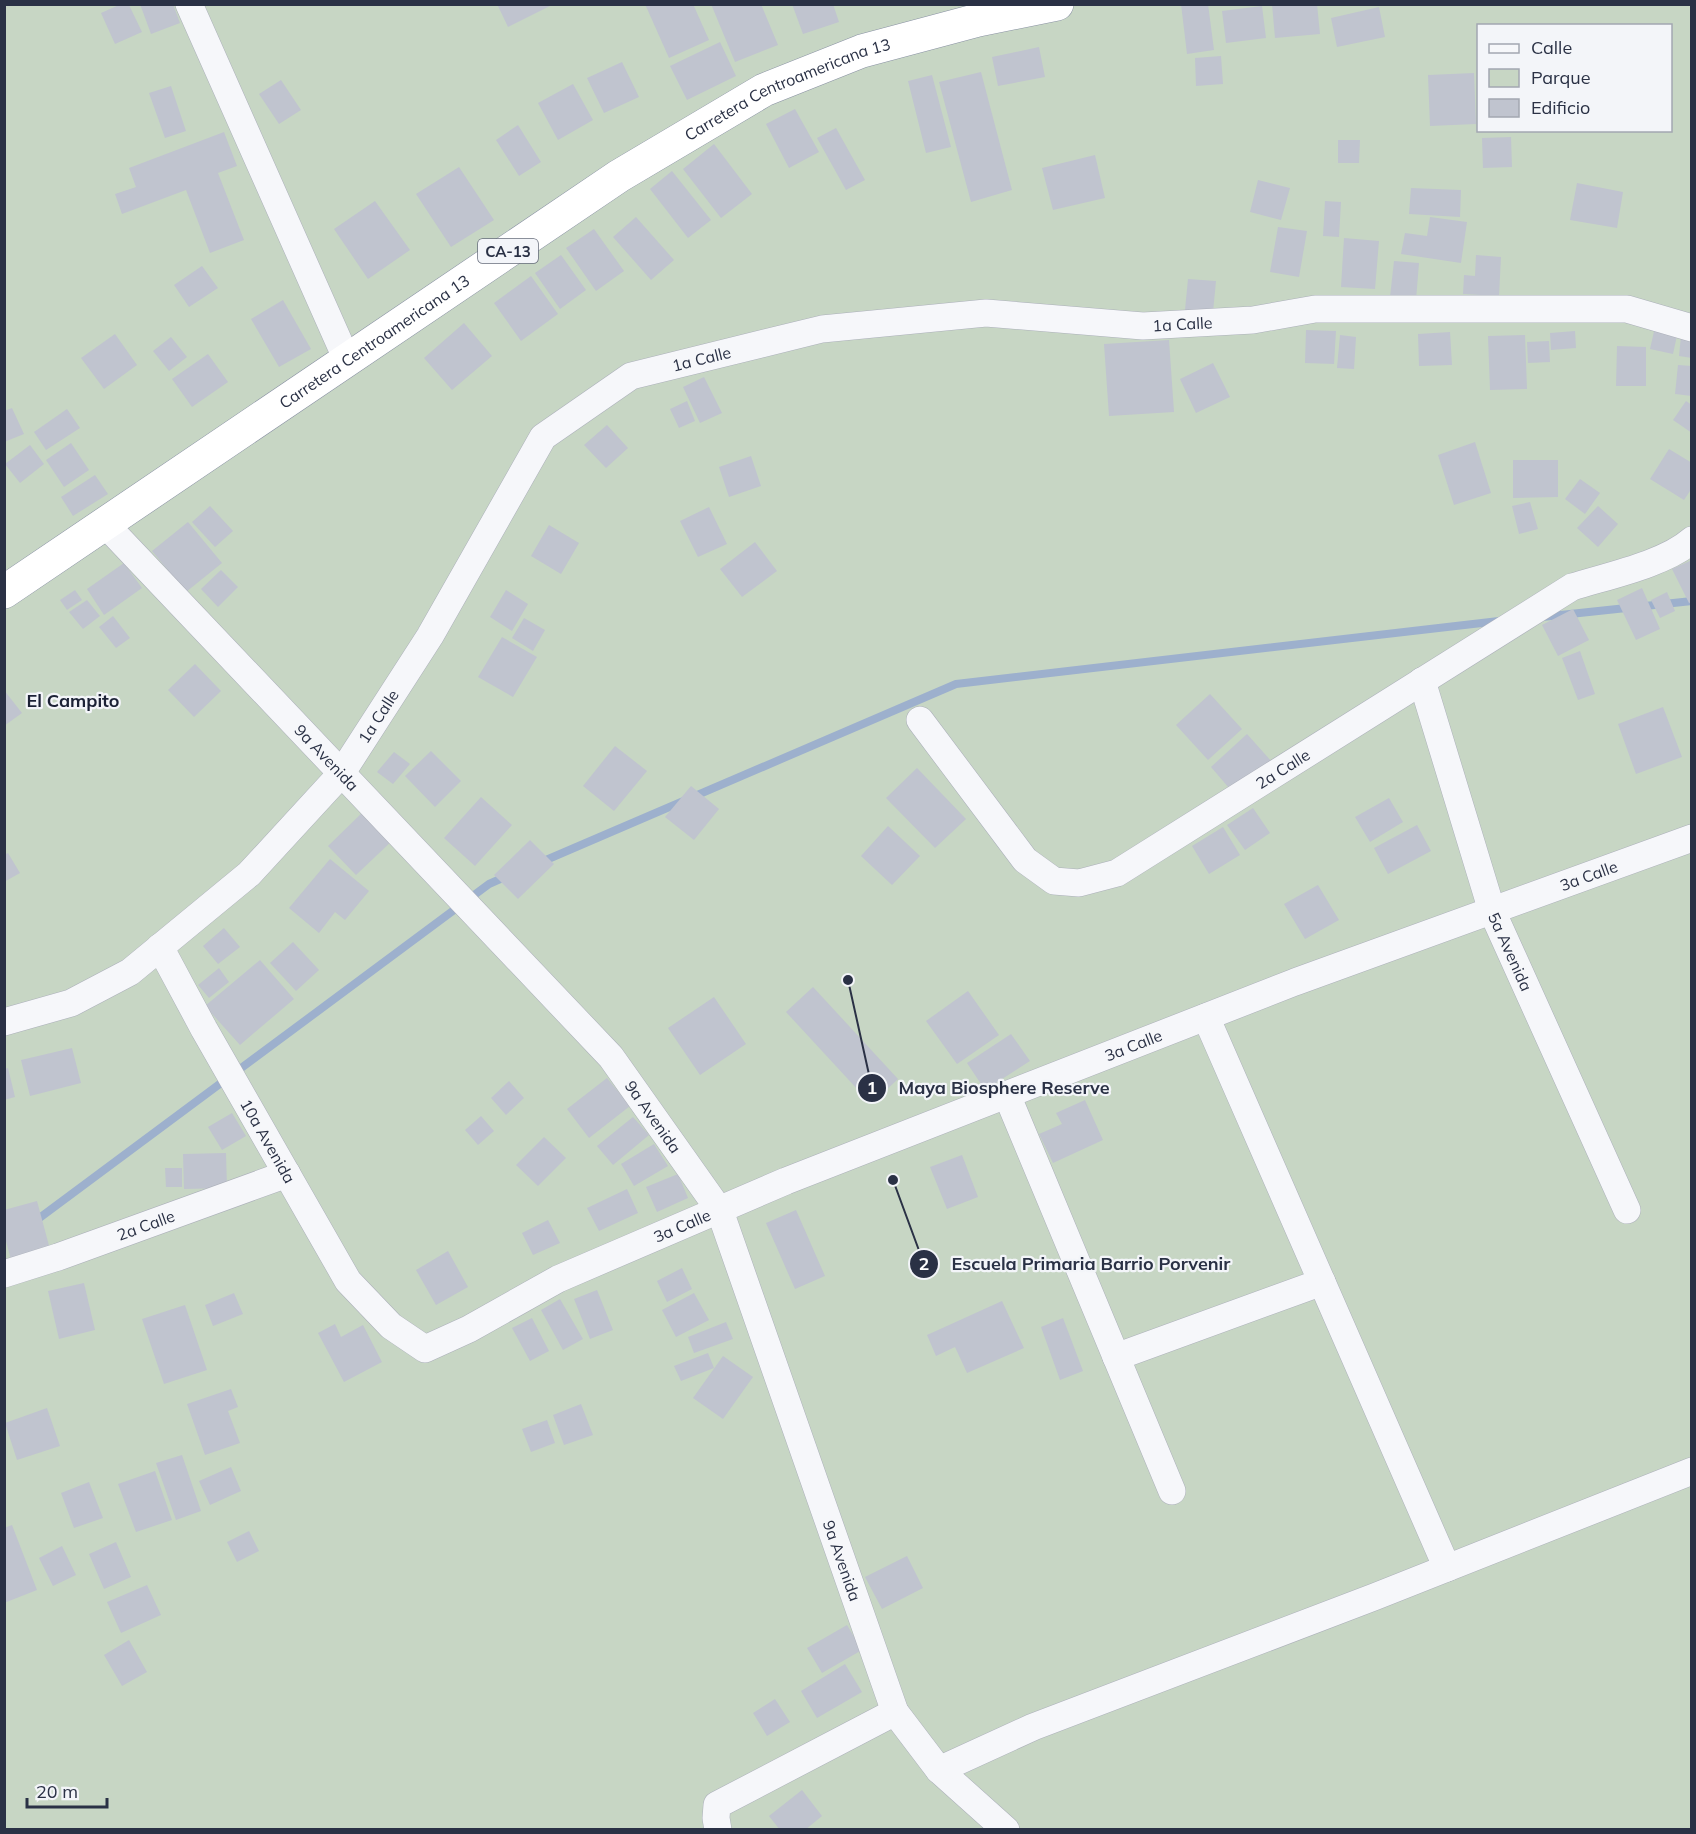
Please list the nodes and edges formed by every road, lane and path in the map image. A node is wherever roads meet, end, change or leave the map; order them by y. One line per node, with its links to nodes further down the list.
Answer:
1 (189, 4): 4 (street)
2 (1057, 4): 4 (highway, Carretera Centroamericana 13 / CA-13)
3 (1692, 327): 10 (street, 1a Calle)
4 (347, 360): 5 (highway, Carretera Centroamericana 13 / CA-13)
5 (105, 524): 7 (highway, Carretera Centroamericana 13 / CA-13); 10 (street, 9a Avenida)
6 (1692, 540): 8 (street, 2a Calle)
7 (4, 592)
8 (1422, 681): 9 (street, 2a Calle); 12 (street, 5a Avenida)
9 (920, 720)
10 (341, 774): 13 (street, 1a Calle); 19 (street, 9a Avenida)
11 (1692, 838): 12 (street, 3a Calle)
12 (1492, 911): 14 (street, 3a Calle); 18 (street, 5a Avenida)
13 (160, 947): 15 (street, 1a Calle); 17 (street, 10a Avenida)
14 (1206, 1017): 16 (street, 3a Calle); 21 (street)
15 (4, 1022)
16 (1006, 1095): 19 (street, 3a Calle); 23 (street)
17 (287, 1174): 20 (street, 2a Calle); 22 (street, 10a Avenida)
18 (1627, 1210)
19 (720, 1211): 22 (street, 3a Calle); 27 (street, 9a Avenida)
20 (4, 1274)
21 (1322, 1282): 23 (street); 26 (street)
22 (391, 1326)
23 (1116, 1357): 25 (street)
24 (1692, 1471): 26 (street)
25 (1172, 1491)
26 (1447, 1568): 28 (street)
27 (895, 1712): 28 (street, 9a Avenida); 29 (street)
28 (939, 1770): 30 (street, 9a Avenida)
29 (718, 1830)
30 (1006, 1830)

